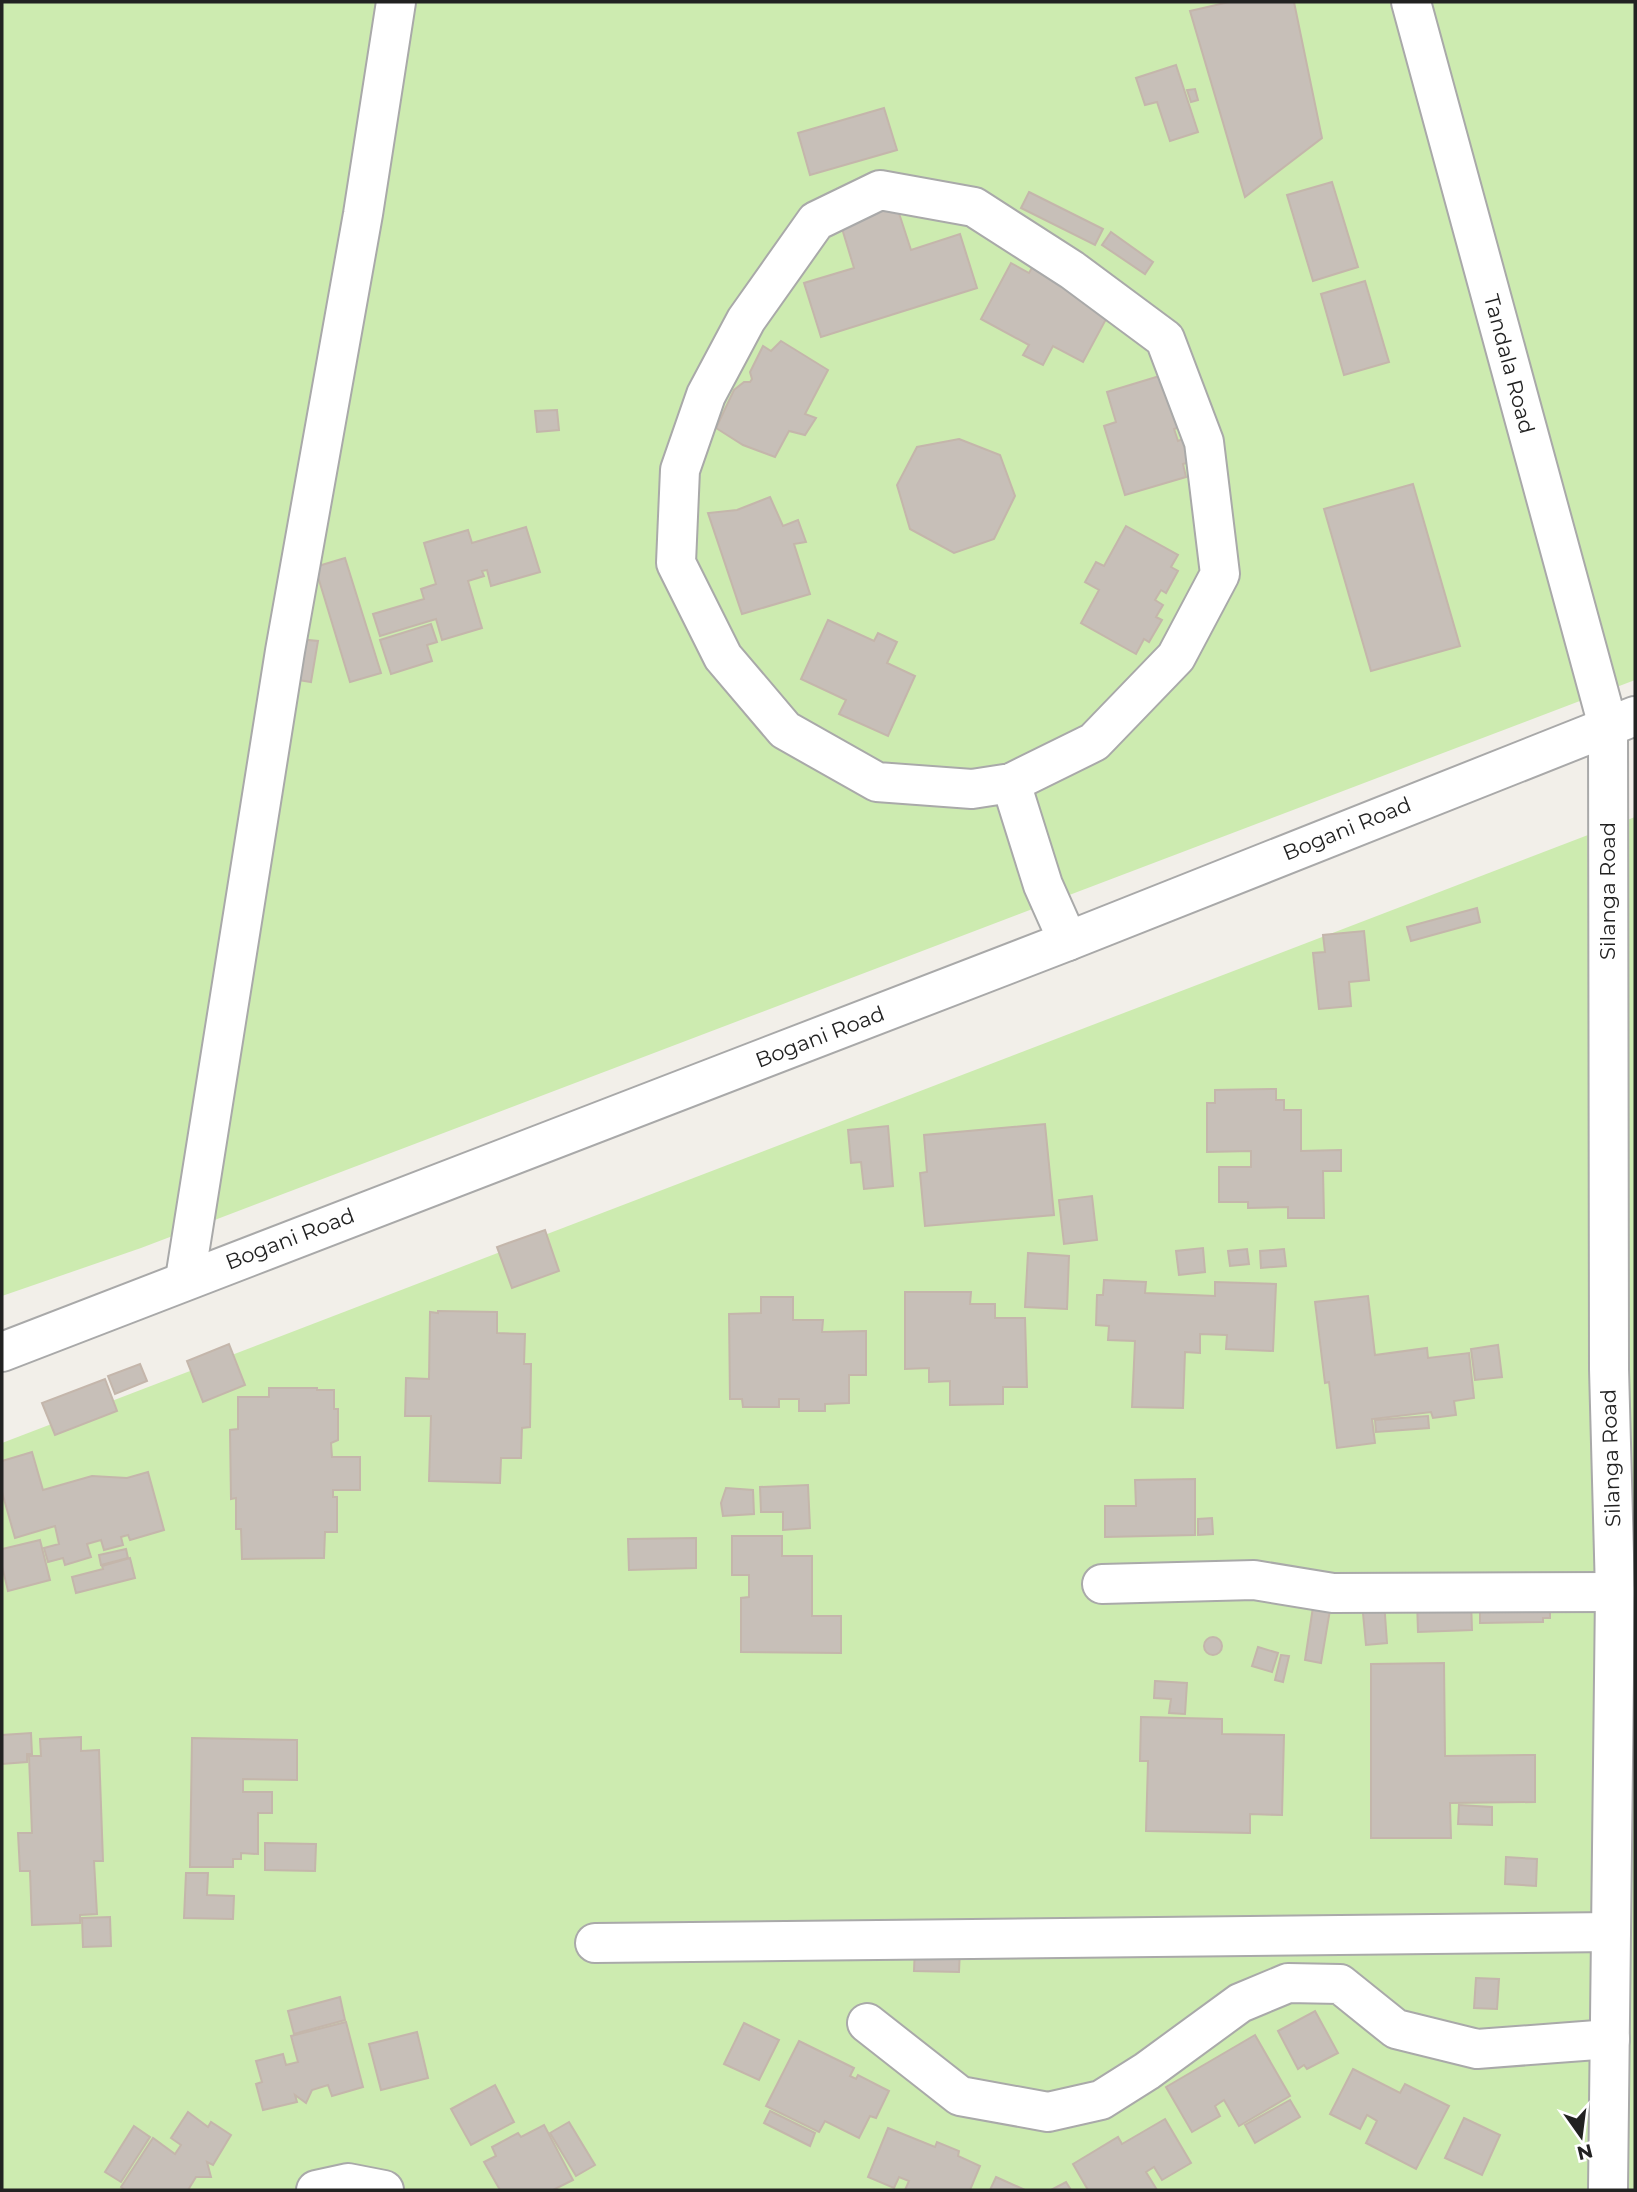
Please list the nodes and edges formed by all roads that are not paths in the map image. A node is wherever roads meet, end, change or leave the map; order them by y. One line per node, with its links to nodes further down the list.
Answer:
1 (396, 2): 7 (street)
2 (1411, 2): 3 (street, Tandala Road)
3 (1621, 721): 5 (street, Bogani Road); 6 (street, Silanga Road)
4 (1011, 783): 4 (street); 5 (street)
5 (1068, 941): 7 (street, Bogani Road)
6 (1622, 1079): 9 (street, Silanga Road)
7 (185, 1279): 8 (street, Bogani Road)
8 (2, 1352)
9 (1622, 1366): 11 (street, Silanga Road)
10 (1102, 1584): 11 (street)
11 (1615, 1592): 12 (street, Silanga Road)
12 (1611, 1932): 13 (street); 15 (street, Silanga Road)
13 (595, 1943)
14 (867, 2023): 15 (street)
15 (1610, 2039): 18 (street, Silanga Road)
16 (316, 2190): 17 (street)
17 (384, 2190)
18 (1608, 2190)

